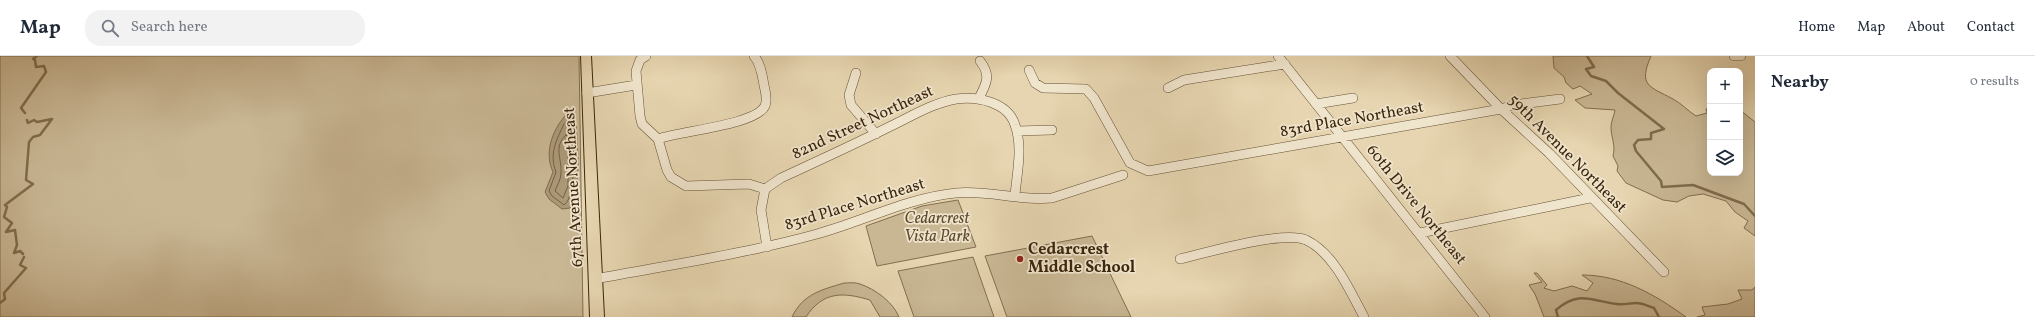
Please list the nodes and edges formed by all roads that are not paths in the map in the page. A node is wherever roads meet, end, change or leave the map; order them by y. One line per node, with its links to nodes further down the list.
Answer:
1 (586, 56): 12 (main road, 67th Avenue Northeast)
2 (754, 56): 22 (street)
3 (1278, 56): 7 (street, 60th Drive Northeast)
4 (1450, 56): 17 (street, 59th Avenue Northeast)
5 (643, 58): 10 (street)
6 (980, 61): 13 (street)
7 (1285, 64): 11 (street); 16 (street, 60th Drive Northeast)
8 (1029, 70): 21 (street, 83rd Place Northeast)
9 (856, 73): 20 (street)
10 (636, 85): 12 (street); 22 (street)
11 (1168, 88)
12 (587, 93): 31 (main road, 67th Avenue Northeast)
13 (979, 98): 19 (street); 20 (street, 82nd Street Northeast)
14 (1353, 98): 16 (street)
15 (1560, 99): 17 (street, 83rd Place Northeast)
16 (1316, 104): 21 (street, 60th Drive Northeast)
17 (1502, 110): 21 (street, 83rd Place Northeast); 26 (street, 59th Avenue Northeast)
18 (1052, 130): 19 (street)
19 (1017, 131): 25 (street)
20 (876, 134): 24 (street, 82nd Street Northeast)
21 (1343, 137): 27 (street, 60th Drive Northeast)
22 (658, 139): 24 (street)
23 (1123, 175): 25 (street, 83rd Place Northeast)
24 (765, 189): 28 (street)
25 (1015, 195): 28 (street, 83rd Place Northeast)
26 (1590, 198): 27 (street); 30 (street, 59th Avenue Northeast)
27 (1420, 233): 34 (street, 60th Drive Northeast)
28 (767, 247): 31 (street, 83rd Place Northeast)
29 (1180, 259): 33 (street)
30 (1664, 272)
31 (595, 279): 32 (main road, 67th Avenue Northeast)
32 (597, 317)
33 (1364, 317)
34 (1485, 317)

